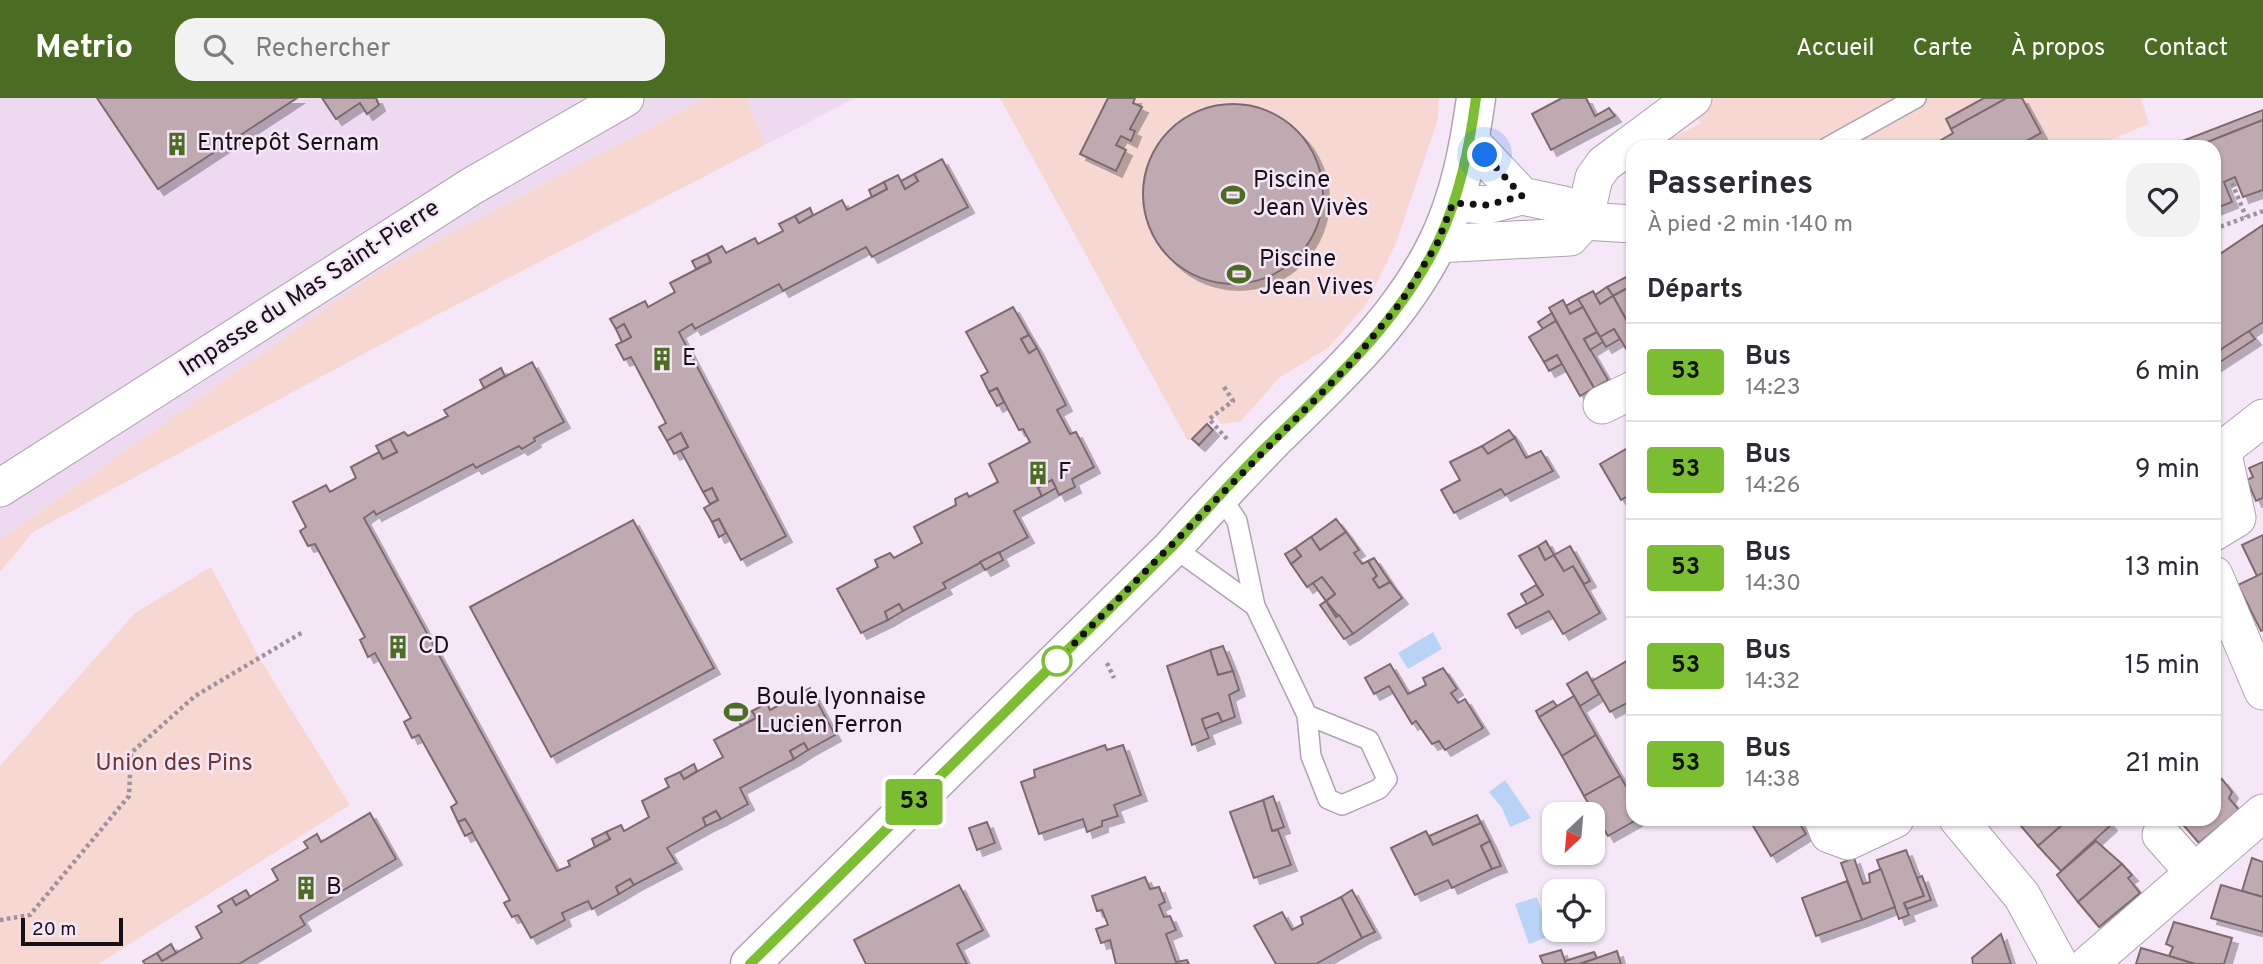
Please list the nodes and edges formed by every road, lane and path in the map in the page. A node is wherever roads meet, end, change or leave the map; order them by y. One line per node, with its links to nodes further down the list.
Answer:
1 (625, 98): 21 (street, Impasse du Mas Saint-Pierre)
2 (1476, 98): 7 (street)
3 (1693, 98): 5 (street)
4 (1916, 98): 6 (lane)
5 (1636, 140)
6 (1841, 140)
7 (1470, 141): 10 (street); 11 (street)
8 (1626, 148): 14 (street)
9 (2232, 183): 13 (path)
10 (1522, 196): 11 (street); 14 (street)
11 (1453, 203): 17 (street)
12 (2263, 211): 13 (path)
13 (2246, 217): 16 (path)
14 (1584, 220): 15 (street); 17 (street)
15 (1626, 223)
16 (2221, 226)
17 (1437, 244): 22 (street)
18 (1224, 387): 20 (path)
19 (2263, 418): 23 (street)
20 (1228, 440)
21 (0, 488)
22 (1220, 495): 24 (street); 26 (lane)
23 (2221, 528)
24 (1172, 547): 26 (lane); 37 (street)
25 (2221, 592): 28 (street)
26 (1255, 606): 29 (lane)
27 (303, 632): 36 (path)
28 (2263, 691)
29 (1307, 715): 29 (lane)
30 (2263, 813): 35 (street)
31 (1826, 826): 32 (street)
32 (1880, 826)
33 (1964, 826): 38 (street)
34 (2161, 835): 35 (street)
35 (2194, 872): 39 (street)
36 (0, 920)
37 (750, 964)
38 (2059, 964)
39 (2089, 964)

